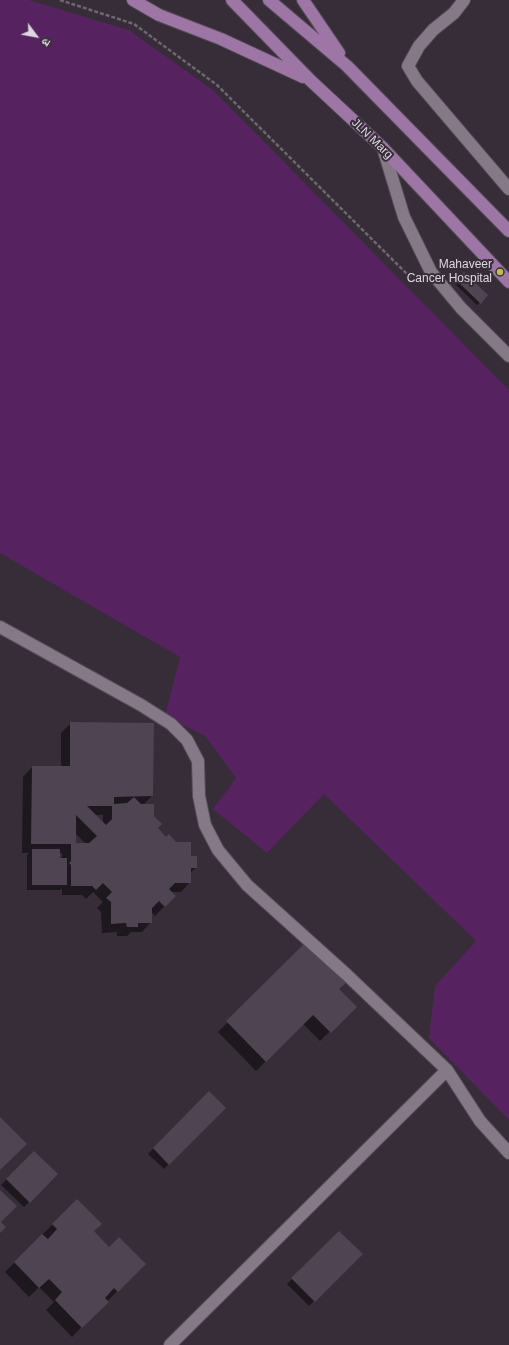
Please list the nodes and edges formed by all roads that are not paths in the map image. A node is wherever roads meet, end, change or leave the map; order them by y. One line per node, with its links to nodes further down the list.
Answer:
1 (133, 0): 7 (main road)
2 (232, 0): 7 (main road, JLN Marg)
3 (269, 0): 6 (main road)
4 (303, 0): 6 (main road)
5 (464, 0): 9 (street)
6 (347, 66): 10 (main road)
7 (310, 80): 8 (main road, JLN Marg)
8 (383, 148): 11 (main road, JLN Marg); 12 (street)
9 (509, 189)
10 (509, 231)
11 (509, 282)
12 (509, 356)
13 (0, 626): 14 (street)
14 (447, 1070): 15 (street); 16 (street)
15 (509, 1153)
16 (170, 1345)

